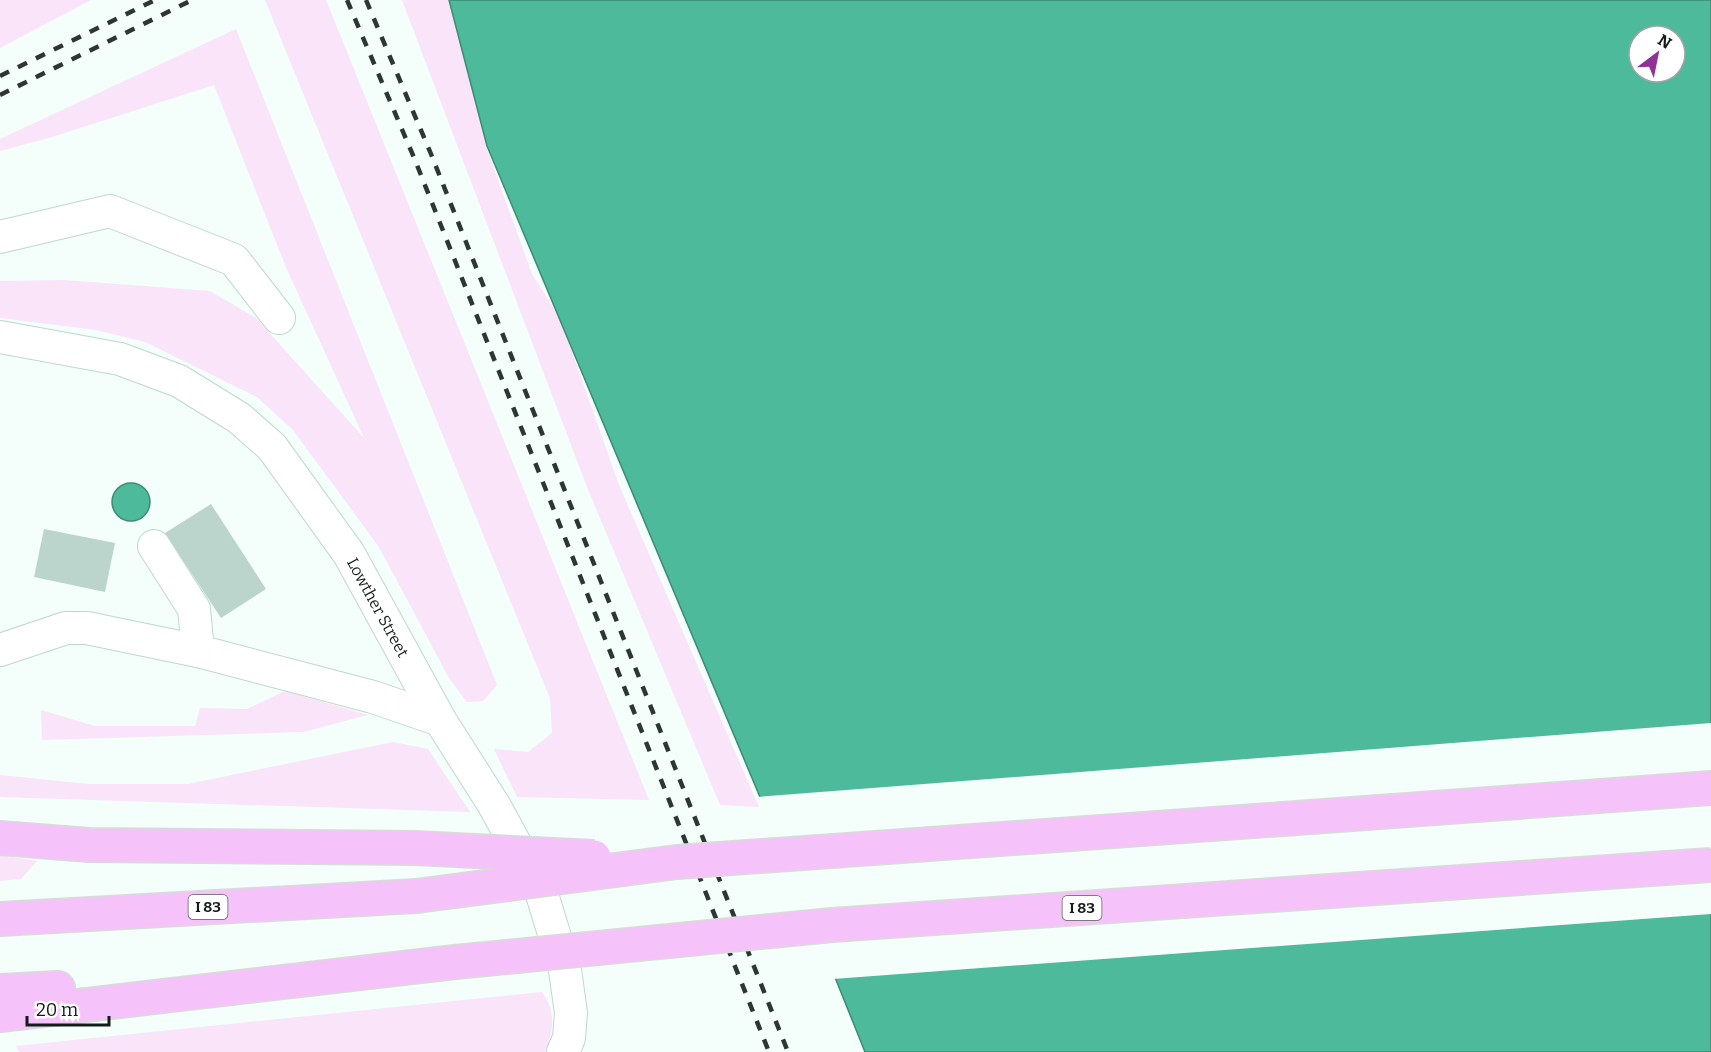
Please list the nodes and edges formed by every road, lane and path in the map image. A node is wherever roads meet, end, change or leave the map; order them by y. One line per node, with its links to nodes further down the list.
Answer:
1 (0, 237): 2 (street)
2 (279, 318)
3 (0, 337): 7 (street, Lowther Street)
4 (153, 546): 6 (street)
5 (0, 650): 6 (street)
6 (198, 651): 7 (street)
7 (440, 720): 16 (street, Lowther Street)
8 (1711, 788): 10 (highway, I 83, bridge)
9 (0, 838): 10 (highway, bridge)
10 (677, 862): 12 (highway, I 83, bridge)
11 (1711, 865): 13 (highway, I 83, bridge)
12 (0, 919)
13 (455, 962): 14 (highway, I 83); 15 (highway)
14 (0, 991)
15 (0, 1015)
16 (563, 1052)

